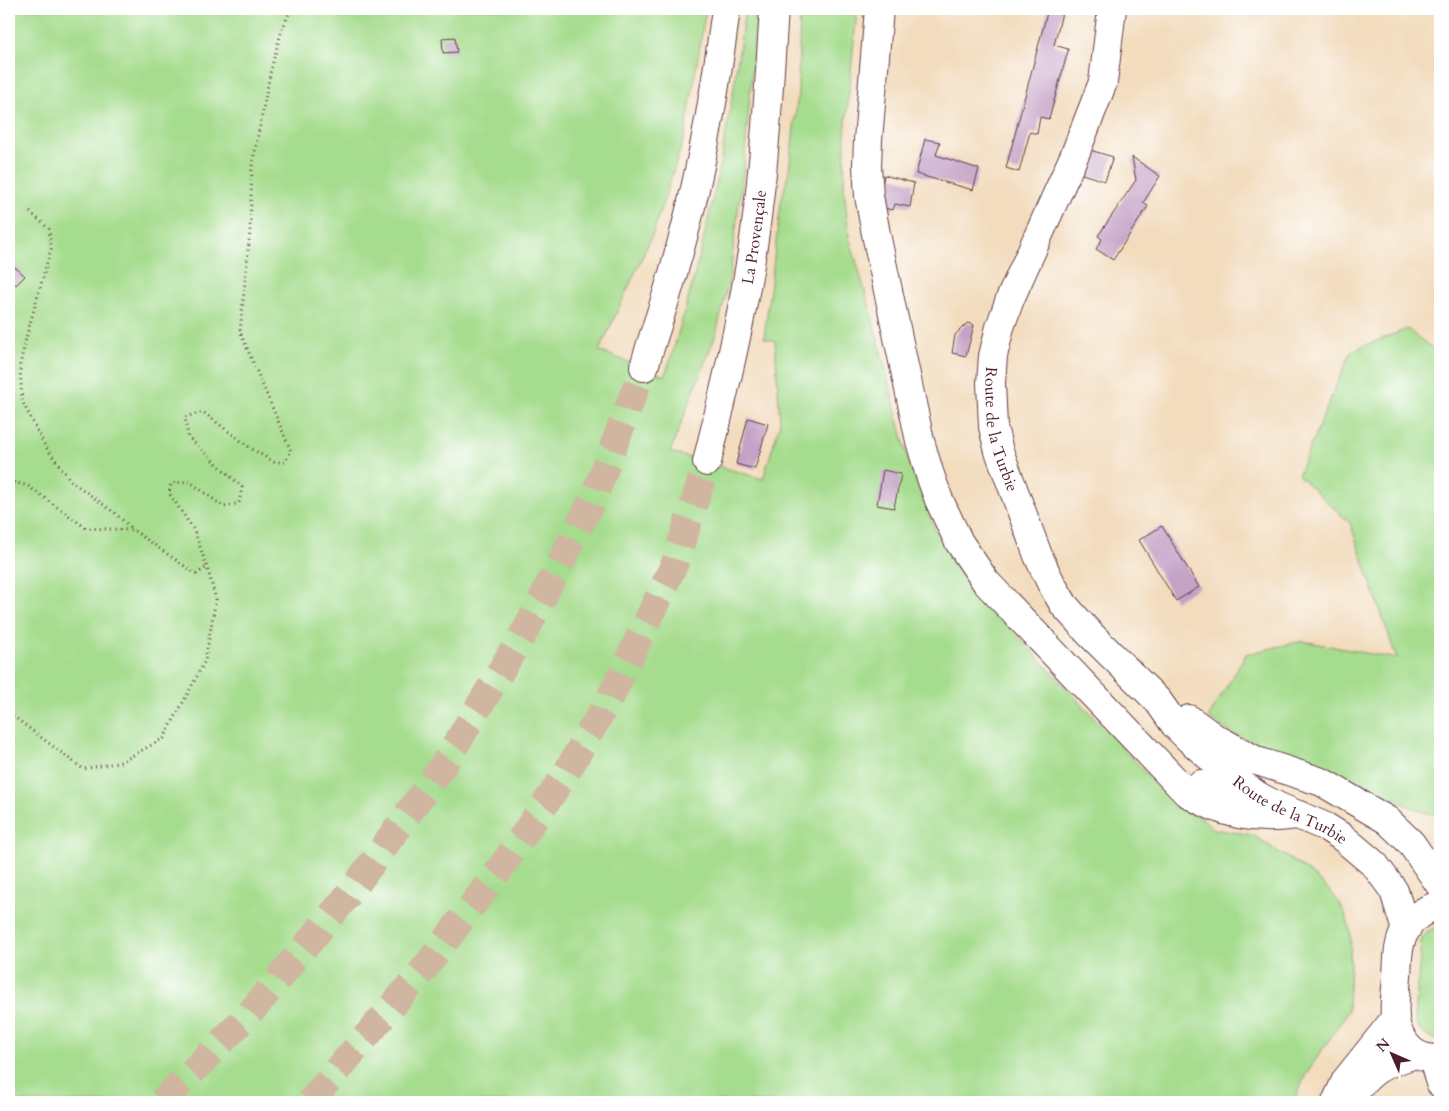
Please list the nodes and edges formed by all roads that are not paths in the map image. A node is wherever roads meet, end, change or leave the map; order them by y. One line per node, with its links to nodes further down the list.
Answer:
1 (726, 9): 5 (main road)
2 (774, 9): 6 (main road, La Provençale)
3 (879, 9): 8 (main road)
4 (1112, 9): 7 (main road, Route de la Turbie)
5 (644, 367)
6 (707, 462)
7 (1158, 701): 9 (main road, Route de la Turbie); 10 (main road, Route de la Turbie)
8 (1159, 765): 9 (main road); 11 (main road)
9 (1258, 796): 10 (main road); 11 (main road, Route de la Turbie)
10 (1356, 802): 12 (main road, Route de la Turbie)
11 (1299, 815): 14 (main road, Route de la Turbie)
12 (1440, 885)
13 (1440, 905): 14 (main road)
14 (1406, 930): 15 (main road)
15 (1394, 1020): 16 (main road); 17 (main road)
16 (1432, 1063): 18 (main road)
17 (1336, 1102)
18 (1348, 1102)

